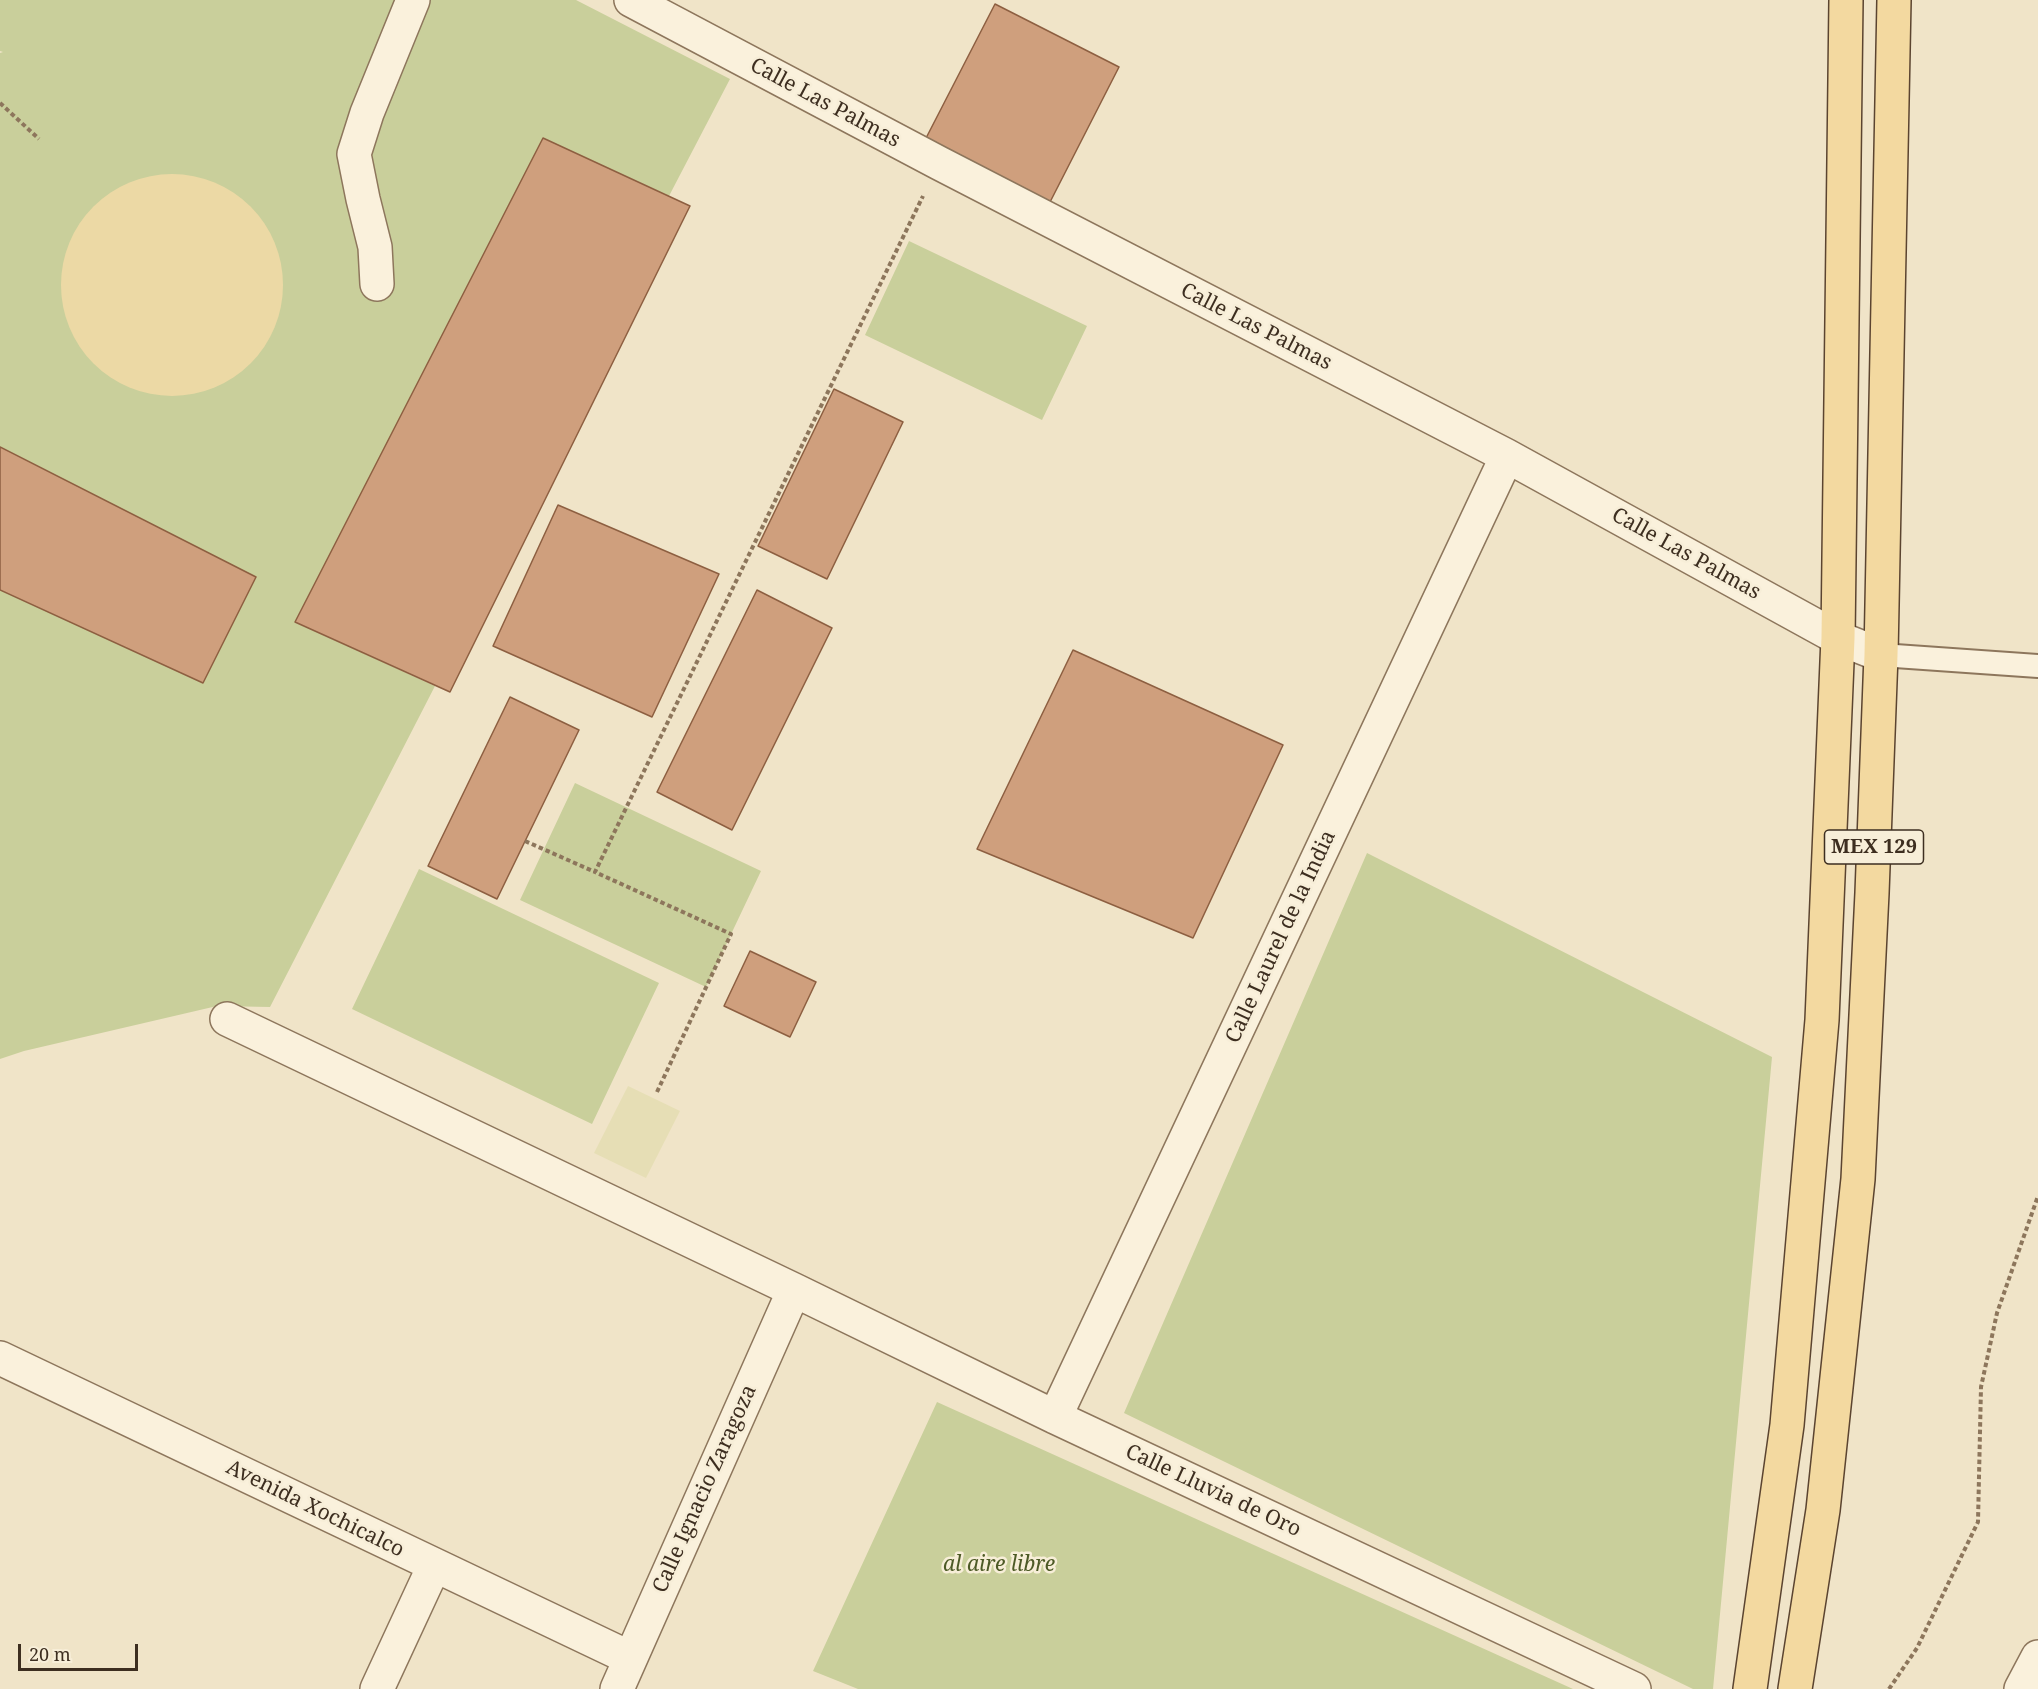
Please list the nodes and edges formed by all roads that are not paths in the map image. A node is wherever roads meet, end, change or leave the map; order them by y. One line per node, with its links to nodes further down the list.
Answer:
1 (413, 0): 5 (street)
2 (1846, 0): 7 (main road, MEX 129)
3 (1894, 0): 8 (main road, MEX 129)
4 (650, 5): 6 (street, Calle Las Palmas)
5 (377, 284)
6 (1508, 456): 7 (street, Calle Las Palmas); 13 (street, Calle Laurel de la India)
7 (1838, 638): 8 (street, Calle Las Palmas); 20 (main road, MEX 129)
8 (1881, 655): 9 (lane); 21 (main road, MEX 129)
9 (2038, 666)
10 (227, 1019): 11 (street, Calle Lluvia de Oro)
11 (794, 1290): 13 (street, Calle Lluvia de Oro); 16 (street, Calle Ignacio Zaragoza)
12 (0, 1358): 14 (street, Avenida Xochicalco)
13 (1055, 1417): 19 (street, Calle Lluvia de Oro)
14 (434, 1566): 16 (street, Avenida Xochicalco); 17 (street)
15 (2038, 1657): 22 (street)
16 (630, 1658): 18 (street, Calle Ignacio Zaragoza)
17 (377, 1689)
18 (617, 1689)
19 (1634, 1689)
20 (1750, 1689)
21 (1795, 1689)
22 (2021, 1689)

